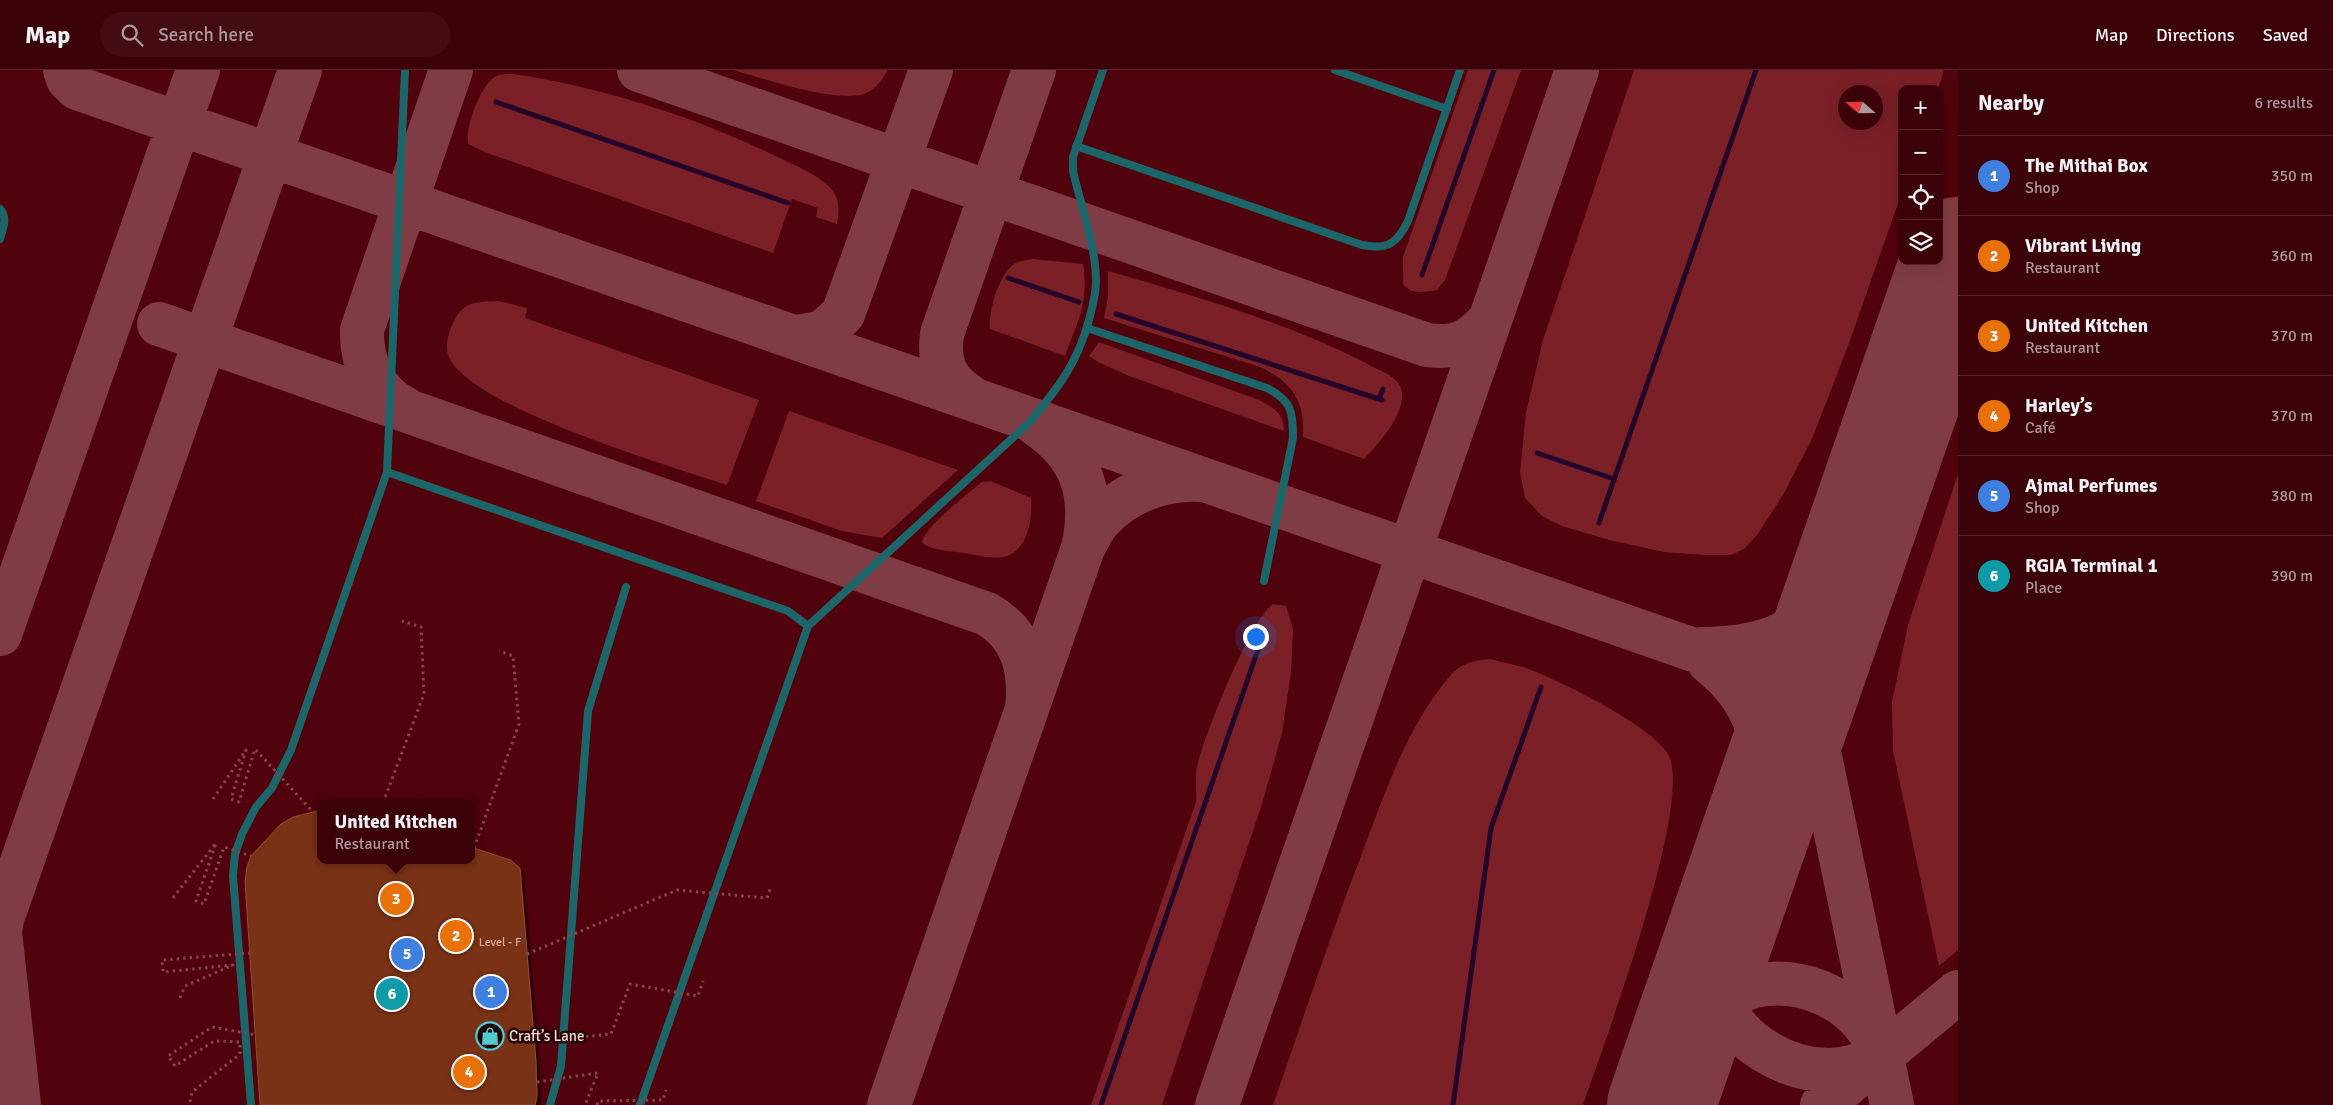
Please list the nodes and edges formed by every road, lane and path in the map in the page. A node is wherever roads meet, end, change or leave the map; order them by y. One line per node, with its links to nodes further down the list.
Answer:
1 (404, 70): 10 (lane)
2 (1103, 70): 6 (lane)
3 (1335, 70): 5 (lane)
4 (1460, 70): 5 (lane)
5 (1447, 109): 6 (lane)
6 (1076, 146): 9 (lane)
7 (0, 208): 8 (lane)
8 (0, 239)
9 (1087, 328): 11 (lane); 14 (lane)
10 (387, 472): 14 (lane); 32 (lane)
11 (1264, 581)
12 (626, 587): 33 (lane)
13 (402, 621): 17 (path)
14 (808, 626): 36 (lane)
15 (499, 651): 19 (path)
16 (213, 799): 18 (path, bridge)
17 (385, 799)
18 (313, 812)
19 (475, 845)
20 (251, 856): 22 (path, bridge)
21 (771, 886): 24 (path, bridge)
22 (173, 898)
23 (250, 953): 26 (path, bridge)
24 (527, 954)
25 (703, 981): 28 (path, bridge)
26 (180, 998)
27 (256, 1035): 31 (path, bridge)
28 (534, 1042)
29 (537, 1082): 34 (path, bridge)
30 (666, 1090): 35 (path, bridge)
31 (190, 1102)
32 (251, 1105)
33 (550, 1105)
34 (585, 1105)
35 (597, 1105)
36 (640, 1105)

